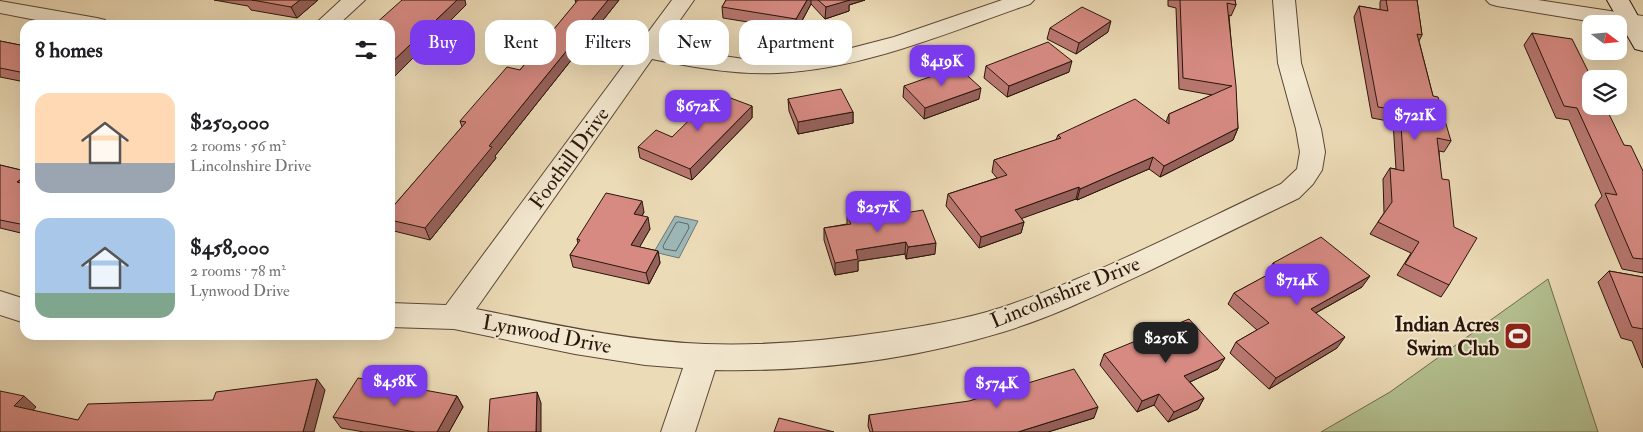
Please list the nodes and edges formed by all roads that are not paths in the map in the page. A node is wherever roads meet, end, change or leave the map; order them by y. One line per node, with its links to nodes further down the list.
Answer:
1 (354, 0): 9 (street)
2 (683, 0): 12 (street, Foothill Drive)
3 (1023, 0): 13 (street)
4 (1284, 0): 19 (street, Lincolnshire Drive)
5 (1497, 0): 10 (street)
6 (1618, 0): 10 (street)
7 (0, 6): 8 (street)
8 (72, 20)
9 (331, 20)
10 (1636, 22): 11 (street)
11 (1643, 44)
12 (649, 47)
13 (649, 51)
14 (636, 65): 18 (street, Foothill Drive)
15 (0, 303): 16 (street)
16 (20, 309)
17 (395, 315): 18 (street, Lynwood Drive)
18 (454, 317): 19 (street, Lynwood Drive)
19 (703, 357): 20 (street)
20 (678, 432)

